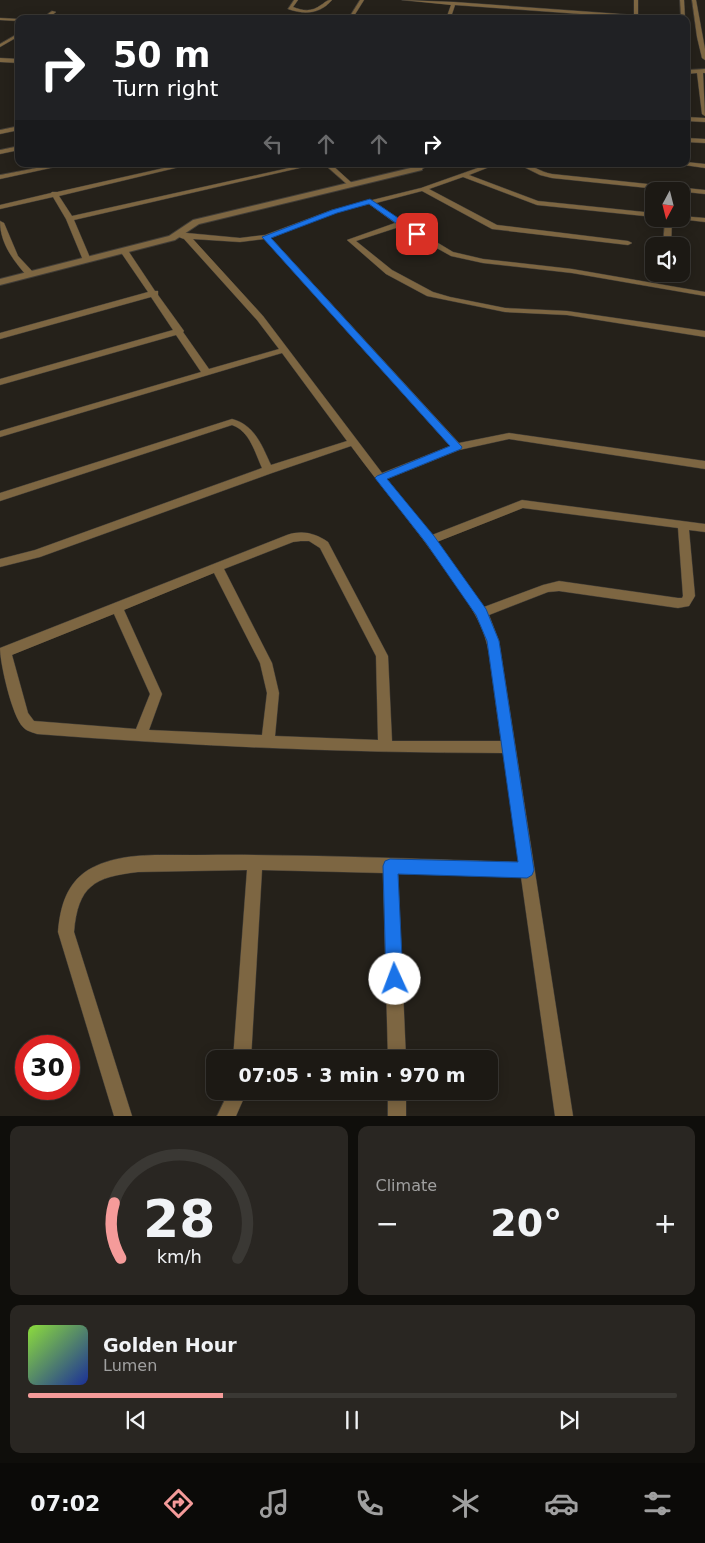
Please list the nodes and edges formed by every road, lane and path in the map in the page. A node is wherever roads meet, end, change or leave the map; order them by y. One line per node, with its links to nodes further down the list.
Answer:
1 (80, 0): 2 (street)
2 (96, 0)
3 (296, 0): 4 (street)
4 (330, 0)
5 (362, 0): 15 (street)
6 (404, 0): 10 (street)
7 (636, 0): 18 (street)
8 (682, 0): 19 (street)
9 (696, 1): 23 (street)
10 (454, 3): 13 (street); 16 (street)
11 (593, 6): 13 (street)
12 (54, 12): 14 (street)
13 (593, 12): 17 (street)
14 (49, 15)
15 (352, 15)
16 (449, 15)
17 (625, 15)
18 (636, 15)
19 (684, 15)
20 (0, 19): 22 (street)
21 (690, 19): 23 (street)
22 (15, 20)
23 (697, 20): 27 (street)
24 (15, 36): 25 (street)
25 (2, 44): 26 (street)
26 (15, 44)
27 (703, 44): 28 (street)
28 (705, 58)
29 (0, 60): 30 (street)
30 (15, 61)
31 (702, 72): 32 (street)
32 (705, 114)
33 (690, 119): 34 (street)
34 (705, 120)
35 (15, 129): 36 (street)
36 (0, 132)
37 (690, 140): 38 (street)
38 (705, 141)
39 (15, 149): 40 (street)
40 (0, 152)
41 (690, 164): 42 (street)
42 (705, 166)
43 (51, 167): 52 (street)
44 (175, 167): 56 (street)
45 (301, 167): 60 (street)
46 (330, 167): 53 (street)
47 (422, 167): 50 (street)
48 (486, 167): 51 (street)
49 (529, 167): 55 (street)
50 (419, 168): 53 (street)
51 (464, 175): 54 (street); 59 (street)
52 (0, 177)
53 (350, 185): 65 (street)
54 (423, 189): 57 (street); 67 (street)
55 (705, 192)
56 (54, 193): 58 (street); 60 (street)
57 (370, 202): 64 (street); 66 (street)
58 (0, 207)
59 (645, 214)
60 (70, 219): 69 (street)
61 (690, 219): 62 (street)
62 (705, 220)
63 (0, 223): 70 (street)
64 (400, 224): 73 (street); 75 (street)
65 (183, 236): 66 (street); 68 (street); 77 (street)
66 (266, 237): 82 (street)
67 (628, 243)
68 (124, 251): 69 (street); 72 (street)
69 (87, 260): 70 (street)
70 (30, 274): 71 (street)
71 (0, 282)
72 (154, 293): 74 (street); 76 (street)
73 (705, 294)
74 (180, 331): 78 (street); 79 (street)
75 (705, 334)
76 (0, 336)
77 (284, 350): 78 (street); 81 (street)
78 (206, 372): 80 (street)
79 (0, 382)
80 (0, 434)
81 (353, 442): 84 (street); 85 (street)
82 (457, 447): 83 (street); 85 (street)
83 (705, 465)
84 (268, 470): 86 (street); 90 (street)
85 (380, 478): 89 (street)
86 (0, 497)
87 (683, 525): 88 (street); 89 (street); 93 (street)
88 (705, 528)
89 (430, 540): 93 (street)
90 (0, 564)
91 (217, 566): 92 (street); 96 (street); 97 (street)
92 (117, 608): 94 (street); 95 (street)
93 (482, 613): 98 (street)
94 (3, 653): 95 (street)
95 (140, 736): 96 (street)
96 (268, 742): 97 (street)
97 (385, 747): 98 (street)
98 (509, 747): 101 (street)
99 (255, 862): 100 (street); 102 (street); 106 (street)
100 (390, 866): 101 (street); 103 (street)
101 (527, 870): 109 (street)
102 (243, 1050)
103 (397, 1050)
104 (234, 1100): 107 (street)
105 (397, 1100): 108 (street)
106 (124, 1116)
107 (226, 1116)
108 (397, 1116)
109 (564, 1116)

